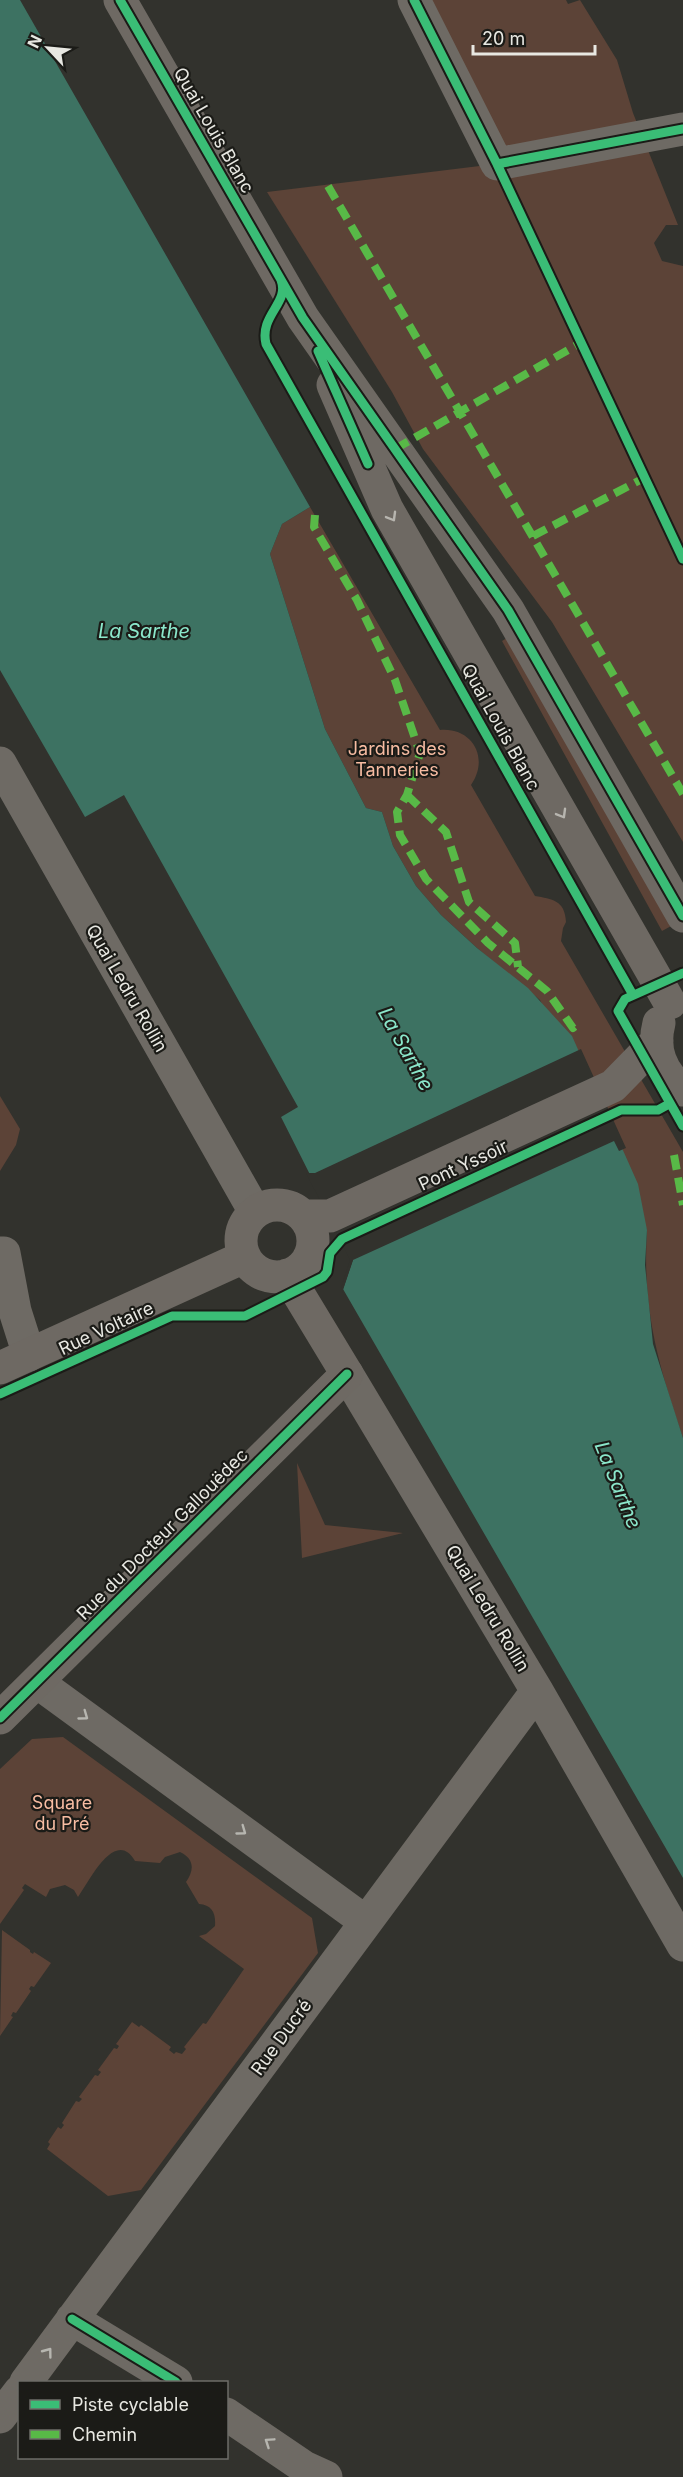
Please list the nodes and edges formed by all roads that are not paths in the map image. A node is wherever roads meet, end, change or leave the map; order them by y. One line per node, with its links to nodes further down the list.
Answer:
1 (120, 0): 4 (main road, Quai Louis Blanc)
2 (414, 0): 3 (street)
3 (683, 129)
4 (303, 318): 6 (main road, Quai Louis Blanc); 7 (main road, Quai Louis Blanc, one-way to 7)
5 (0, 763): 11 (street, Quai Ledru Rollin)
6 (683, 916)
7 (677, 997): 8 (main road, Quai Louis Blanc)
8 (657, 1041): 9 (main road, Pont Yssoir); 10 (main road)
9 (630, 1079): 10 (main road, Pont Yssoir); 12 (main road, Pont Yssoir)
10 (680, 1088)
11 (255, 1212): 12 (main road); 14 (main road)
12 (316, 1224): 15 (main road)
13 (0, 1253): 16 (street)
14 (244, 1257): 15 (main road); 16 (main road, Rue Voltaire)
15 (287, 1275): 18 (main road, Quai Ledru Rollin)
16 (29, 1355): 17 (main road, Rue Voltaire)
17 (0, 1368)
18 (348, 1374): 19 (main road, Rue du Docteur Gallouëdec); 20 (street, Quai Ledru Rollin)
19 (37, 1682): 21 (main road, Rue du Docteur Gallouëdec); 22 (street, one-way to 22)
20 (537, 1691): 22 (street, Rue Ducré); 23 (street, Quai Ledru Rollin)
21 (0, 1718)
22 (366, 1922): 24 (street, Rue Ducré)
23 (683, 1945)
24 (72, 2320): 25 (street, Rue Ducré, one-way to 24); 26 (street)
25 (27, 2381)
26 (174, 2381)
27 (18, 2394): 29 (street)
28 (228, 2415): 30 (street, one-way to 28)
29 (0, 2418)
30 (326, 2477)

